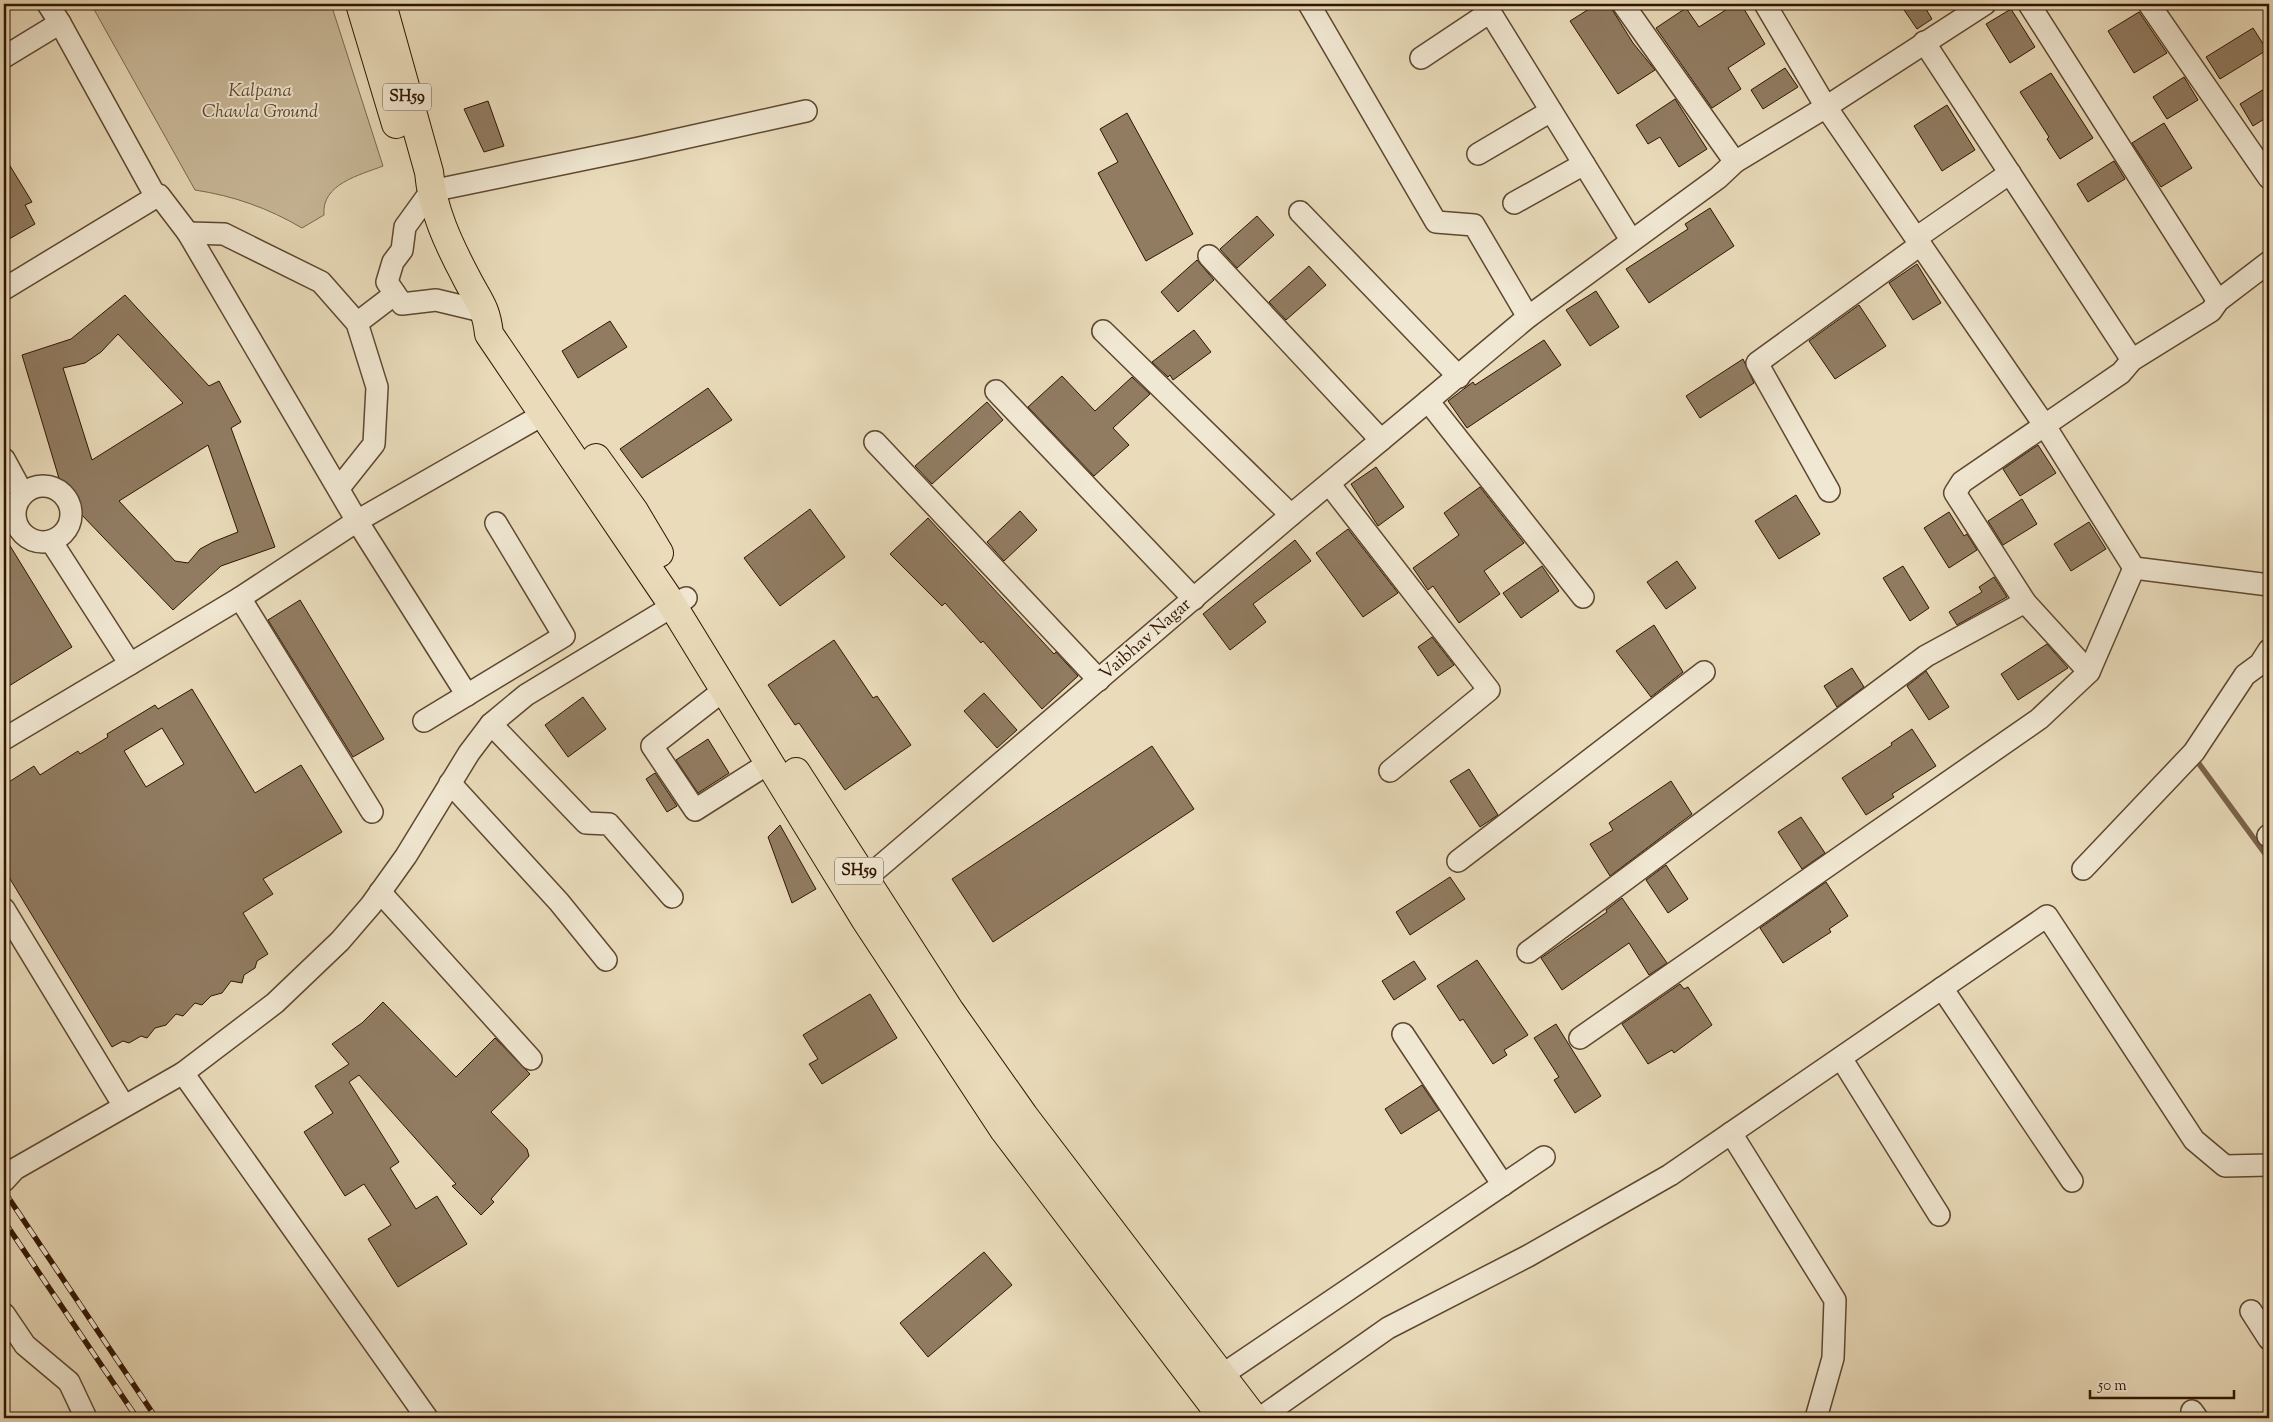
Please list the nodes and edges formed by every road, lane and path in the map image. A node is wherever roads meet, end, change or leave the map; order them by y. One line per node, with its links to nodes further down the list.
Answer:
1 (48, 4): 10 (street)
2 (360, 4): 22 (main road)
3 (382, 4): 22 (main road, SH59)
4 (1309, 4): 35 (street)
5 (1623, 4): 18 (street)
6 (1985, 4): 11 (street, Vaibhav Nagar)
7 (2029, 4): 33 (street)
8 (2149, 4): 21 (street)
9 (1768, 5): 14 (street)
10 (60, 24): 12 (street); 23 (street)
11 (1924, 42): 14 (street, Vaibhav Nagar); 20 (street)
12 (4, 57)
13 (1421, 58): 16 (street)
14 (1826, 107): 18 (street, Vaibhav Nagar); 28 (street)
15 (806, 111): 22 (street)
16 (1551, 111): 17 (street); 19 (street)
17 (1478, 154)
18 (1735, 162): 27 (street, Vaibhav Nagar)
19 (1584, 164): 24 (street); 27 (street)
20 (2010, 173): 28 (street); 38 (street)
21 (2269, 178)
22 (431, 191): 32 (street); 34 (main road, SH59)
23 (156, 197): 26 (street); 31 (street)
24 (1514, 203)
25 (1300, 212): 39 (street)
26 (188, 233): 36 (street); 48 (street)
27 (1631, 240): 35 (street, Vaibhav Nagar)
28 (1918, 241): 43 (street); 49 (street)
29 (1209, 256): 44 (street)
30 (2269, 262): 33 (street)
31 (4, 289)
32 (395, 294): 34 (street); 36 (street)
33 (2218, 300): 38 (street)
34 (486, 312): 42 (main road); 60 (main road, SH59)
35 (1528, 317): 39 (street, Vaibhav Nagar)
36 (357, 323): 48 (street)
37 (1103, 331): 51 (street)
38 (2132, 360): 43 (street)
39 (1459, 377): 41 (street, Vaibhav Nagar)
40 (996, 391): 59 (street)
41 (1428, 401): 44 (street, Vaibhav Nagar); 57 (street)
42 (544, 414): 52 (street); 60 (main road)
43 (2045, 426): 55 (street); 61 (street)
44 (1381, 440): 47 (street, Vaibhav Nagar)
45 (875, 442): 66 (street)
46 (4, 459): 50 (street)
47 (1330, 485): 51 (street, Vaibhav Nagar); 73 (street)
48 (339, 488): 52 (street)
49 (1828, 491)
50 (23, 494): 54 (street); 54 (street)
51 (1291, 515): 59 (street, Vaibhav Nagar)
52 (357, 521): 58 (street); 68 (street)
53 (496, 523): 68 (street)
54 (51, 541): 63 (street)
55 (2134, 568): 56 (street); 65 (street)
56 (2269, 585)
57 (1583, 597)
58 (240, 598): 63 (street); 75 (street)
59 (1194, 599): 66 (street, Vaibhav Nagar)
60 (679, 602): 67 (main road); 70 (street); 78 (main road, SH59)
61 (2025, 602): 65 (street); 82 (street)
62 (2266, 663): 77 (street)
63 (130, 664): 71 (street)
64 (1704, 672): 76 (street)
65 (2089, 672): 86 (street)
66 (1099, 680): 78 (street, Vaibhav Nagar)
67 (724, 690): 72 (main road); 72 (street)
68 (467, 695): 69 (street)
69 (424, 721)
70 (491, 724): 74 (street); 80 (street)
71 (4, 739)
72 (769, 763): 104 (main road)
73 (1390, 771)
74 (450, 783): 79 (street); 83 (street)
75 (372, 812)
76 (1458, 861)
77 (2083, 869)
78 (864, 880): 101 (main road, SH59)
79 (380, 892): 88 (street); 89 (street)
80 (672, 897)
81 (4, 909): 90 (street)
82 (1528, 952)
83 (606, 960)
84 (1942, 988): 87 (street); 93 (street); 95 (street)
85 (1403, 1034): 96 (street)
86 (1580, 1038)
87 (1841, 1058): 91 (street); 97 (street)
88 (531, 1059)
89 (183, 1073): 90 (street); 103 (street)
90 (124, 1106): 94 (street)
91 (1731, 1133): 106 (street); 107 (street)
92 (1544, 1157): 96 (street)
93 (2269, 1165)
94 (4, 1181)
95 (2072, 1181)
96 (1503, 1185): 101 (street)
97 (1939, 1215)
98 (2251, 1311): 100 (street)
99 (4, 1314): 102 (street)
100 (2269, 1339)
101 (1222, 1375): 105 (main road, SH59)
102 (86, 1418)
103 (426, 1418)
104 (1223, 1418)
105 (1254, 1418)
106 (1260, 1418)
107 (1816, 1418)

